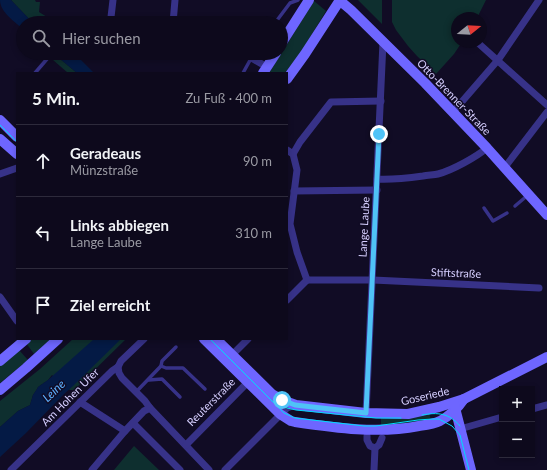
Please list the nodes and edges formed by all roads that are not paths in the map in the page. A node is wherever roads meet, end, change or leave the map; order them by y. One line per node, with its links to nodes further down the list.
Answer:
1 (113, 0): 8 (street)
2 (175, 0): 9 (street)
3 (298, 0): 7 (lane)
4 (308, 0): 11 (street)
5 (340, 0): 12 (street, Otto-Brenner-Straße); 22 (street)
6 (540, 0): 18 (street)
7 (290, 1): 10 (lane)
8 (111, 16)
9 (174, 16)
10 (280, 16)
11 (288, 33)
12 (383, 42): 23 (street, Lange Laube); 25 (street, Otto-Brenner-Straße)
13 (484, 48): 18 (street)
14 (46, 60): 20 (lane)
15 (250, 60): 21 (lane)
16 (257, 60): 19 (street)
17 (271, 60): 19 (street)
18 (498, 60): 24 (street); 25 (street)
19 (265, 70)
20 (36, 72)
21 (243, 72)
22 (288, 78)
23 (381, 101): 31 (street); 36 (street, Lange Laube)
24 (547, 105)
25 (453, 112): 30 (street, Otto-Brenner-Straße)
26 (547, 112): 33 (street)
27 (0, 120): 28 (street)
28 (16, 136)
29 (0, 138): 32 (street)
30 (487, 148): 33 (street, Otto-Brenner-Straße); 36 (street)
31 (290, 152): 38 (street)
32 (16, 153)
33 (505, 167): 39 (street, Otto-Brenner-Straße)
34 (16, 168): 35 (street)
35 (0, 174)
36 (377, 179): 37 (street, Lange Laube)
37 (377, 190): 38 (street); 45 (street, Lange Laube)
38 (294, 191): 44 (street)
39 (529, 195): 40 (lane); 43 (street, Otto-Brenner-Straße)
40 (515, 206)
41 (484, 208): 42 (lane)
42 (506, 213)
43 (547, 215)
44 (306, 280): 45 (street, Stiftstraße); 48 (street)
45 (372, 280): 46 (street, Stiftstraße); 74 (street, Lange Laube)
46 (539, 288)
47 (0, 297): 49 (street)
48 (288, 299)
49 (16, 320)
50 (25, 340): 59 (street)
51 (57, 340): 65 (street)
52 (143, 340): 61 (street, Am Hohen Ufer)
53 (205, 340): 62 (street)
54 (217, 340): 57 (street)
55 (247, 340): 57 (street)
56 (176, 347): 60 (lane)
57 (232, 355): 62 (street)
58 (547, 357): 71 (street, Goseriede)
59 (0, 361)
60 (161, 366): 63 (lane); 64 (lane)
61 (118, 367): 66 (street); 68 (street, Am Hohen Ufer)
62 (251, 379): 69 (street, Goseriede); 75 (street); 83 (street, Reuterstraße)
63 (148, 380): 66 (lane); 67 (lane)
64 (205, 388)
65 (0, 390)
66 (136, 392): 72 (street)
67 (180, 397)
68 (80, 402): 79 (street); 85 (street, Am Hohen Ufer)
69 (296, 405): 74 (street, Goseriede); 75 (street)
70 (547, 405): 73 (street)
71 (454, 406): 74 (street, Goseriede); 77 (street, Goseriede); 80 (street)
72 (150, 408): 78 (street); 83 (street)
73 (535, 408)
74 (366, 413)
75 (280, 414): 81 (street, Goseriede); 89 (street)
76 (499, 419): 80 (street)
77 (439, 422): 80 (street); 81 (street, Goseriede)
78 (133, 423): 79 (street); 87 (street)
79 (125, 431): 86 (street)
80 (461, 432): 91 (street)
81 (379, 434): 84 (street)
82 (367, 436): 84 (street)
83 (186, 445): 88 (street)
84 (375, 448): 90 (street)
85 (11, 470)
86 (92, 470)
87 (180, 470)
88 (209, 470)
89 (224, 470)
90 (374, 470)
91 (471, 470)

